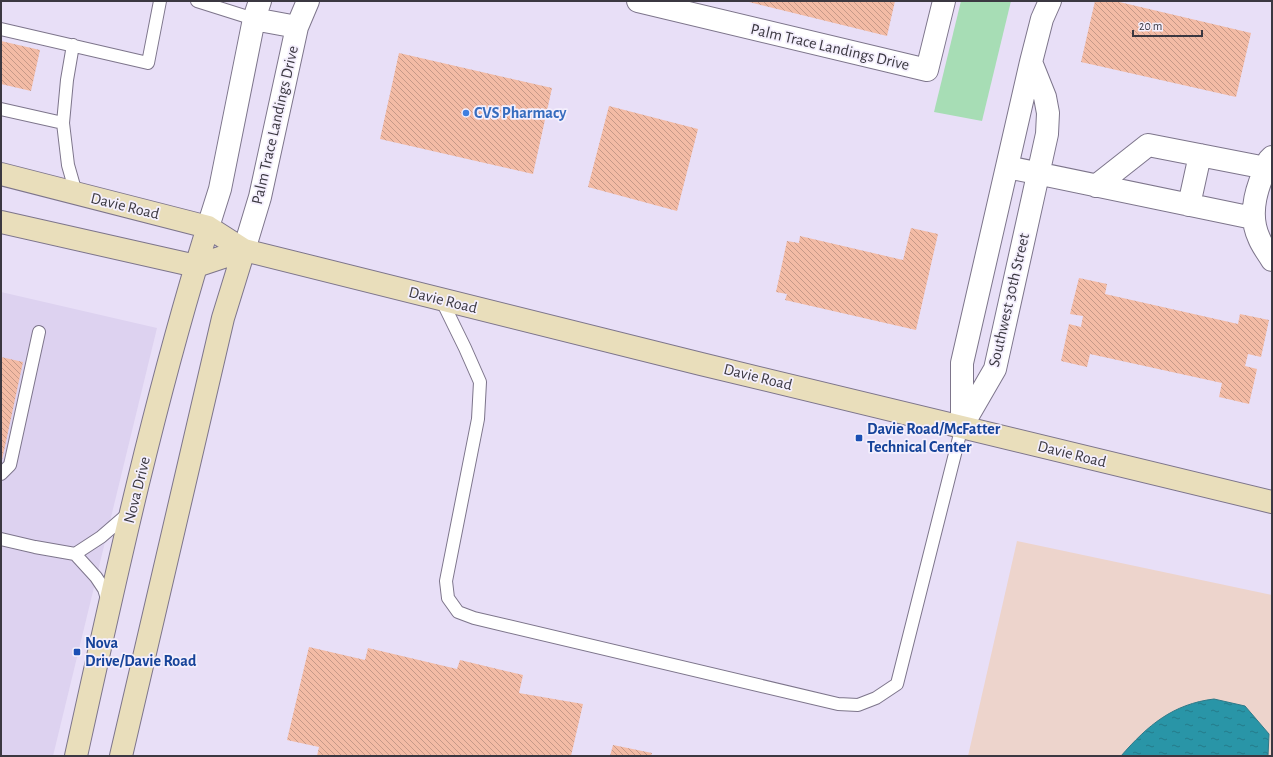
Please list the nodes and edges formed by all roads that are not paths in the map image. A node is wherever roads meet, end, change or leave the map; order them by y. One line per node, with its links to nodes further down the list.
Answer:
1 (160, 1): 11 (lane)
2 (197, 1): 8 (lane)
3 (308, 1): 9 (street, Palm Trace Landings Drive)
4 (638, 1): 7 (street, Palm Trace Landings Drive)
5 (944, 1): 7 (street, Palm Trace Landings Drive)
6 (1050, 1): 12 (street, Southwest 30th Street)
7 (664, 4)
8 (257, 10): 9 (street); 25 (street)
9 (297, 28): 26 (street, Palm Trace Landings Drive)
10 (7, 34): 11 (lane)
11 (73, 45): 14 (lane)
12 (1030, 62): 17 (street, Southwest 30th Street); 18 (street, Southwest 30th Street)
13 (1, 109): 14 (lane)
14 (62, 123): 21 (lane)
15 (1200, 155): 16 (street); 20 (street); 22 (street)
16 (1269, 162): 23 (street)
17 (1007, 167): 18 (street); 31 (street, Southwest 30th Street)
18 (1038, 173): 20 (street); 31 (street, Southwest 30th Street)
19 (1, 174): 21 (main road, Davie Road)
20 (1096, 186): 22 (street)
21 (76, 193): 25 (main road, Davie Road)
22 (1189, 205): 23 (street)
23 (1253, 218): 27 (street)
24 (1, 222): 28 (main road)
25 (208, 227): 26 (main road, Davie Road); 28 (main road, Nova Drive)
26 (244, 250): 28 (main road); 29 (main road, Davie Road); 39 (main road)
27 (1272, 260)
28 (196, 266): 34 (main road, Nova Drive)
29 (441, 299): 31 (main road, Davie Road); 31 (lane)
30 (39, 332): 32 (lane)
31 (962, 426): 33 (main road, Davie Road)
32 (1, 474)
33 (1272, 502)
34 (132, 510): 36 (lane); 37 (main road, Nova Drive)
35 (1, 539): 36 (lane)
36 (75, 554): 37 (lane)
37 (109, 605): 38 (main road, Nova Drive)
38 (76, 756)
39 (121, 756)

